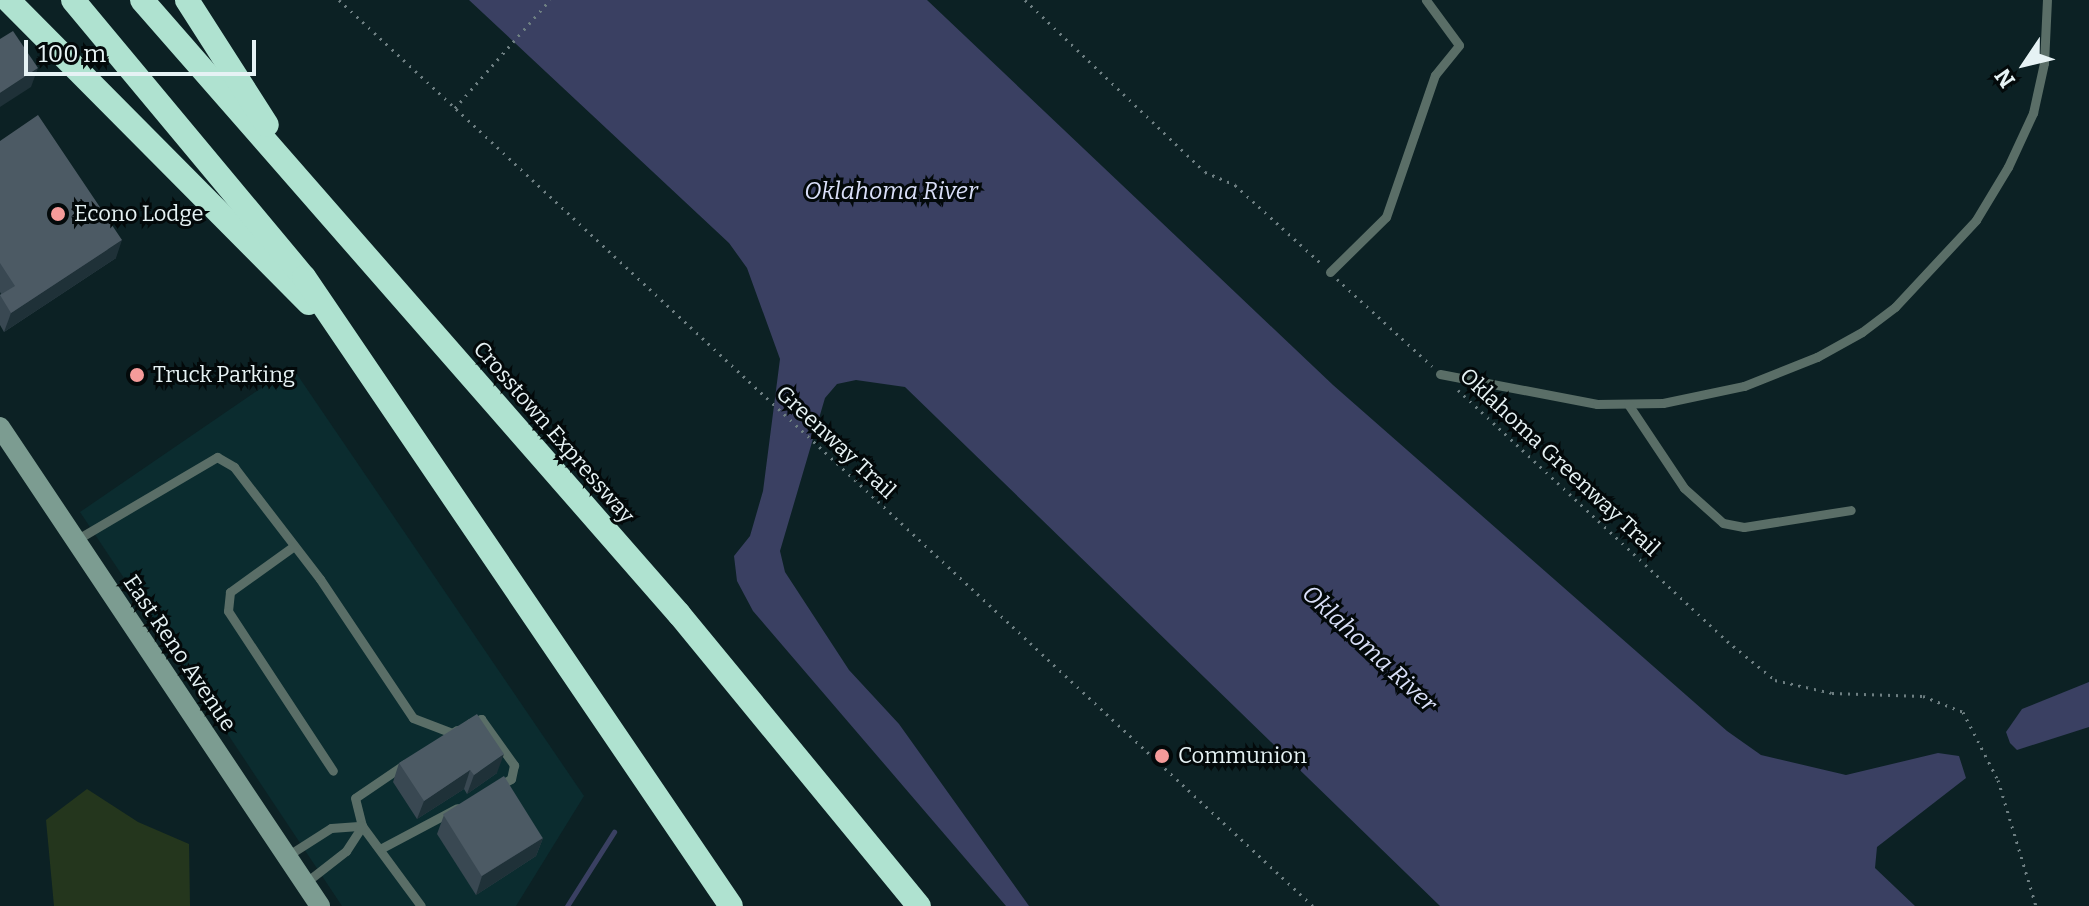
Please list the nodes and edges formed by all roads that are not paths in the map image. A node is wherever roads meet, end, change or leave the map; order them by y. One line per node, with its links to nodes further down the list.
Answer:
1 (8, 0): 9 (highway)
2 (73, 0): 9 (highway)
3 (142, 0): 7 (highway, Crosstown Expressway)
4 (187, 0): 7 (highway)
5 (1426, 0): 8 (lane)
6 (2047, 0): 11 (lane)
7 (312, 195): 29 (highway, Crosstown Expressway)
8 (1330, 272)
9 (364, 359): 28 (highway)
10 (1440, 374): 11 (lane)
11 (1628, 404): 13 (lane)
12 (0, 427): 14 (main road, East Reno Avenue)
13 (1851, 510)
14 (76, 540): 15 (lane); 24 (main road, East Reno Avenue)
15 (294, 546): 16 (lane); 19 (lane)
16 (452, 733): 17 (lane); 20 (lane)
17 (439, 742)
18 (412, 759): 22 (lane)
19 (333, 771)
20 (485, 793)
21 (472, 800): 23 (lane)
22 (362, 826): 23 (lane); 24 (lane); 25 (lane)
23 (382, 851): 27 (lane)
24 (287, 856): 25 (main road, East Reno Avenue)
25 (305, 883): 26 (main road, East Reno Avenue)
26 (320, 906)
27 (421, 906)
28 (731, 906)
29 (919, 906)

